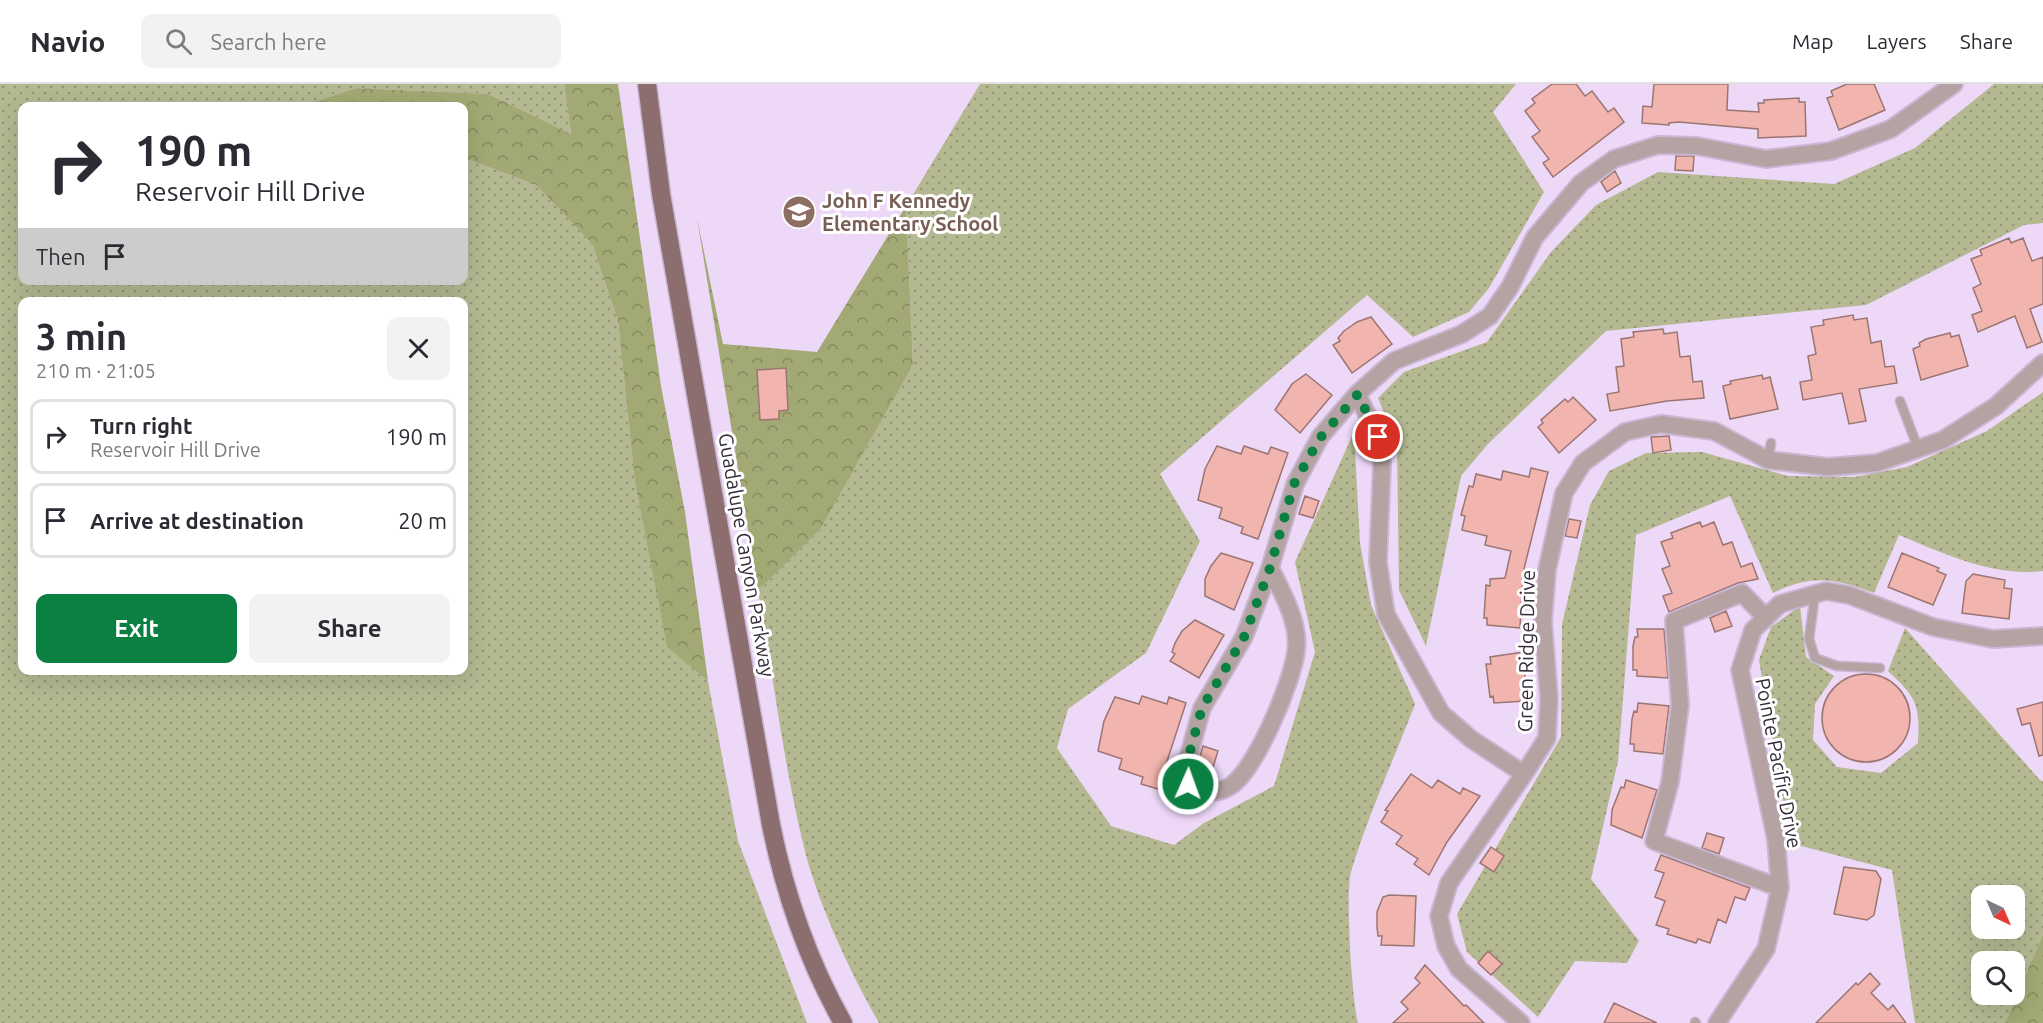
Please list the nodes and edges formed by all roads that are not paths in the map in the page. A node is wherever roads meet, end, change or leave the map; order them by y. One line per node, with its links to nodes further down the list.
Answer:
1 (647, 84): 14 (main road, Guadalupe Canyon Parkway)
2 (1954, 84): 4 (street)
3 (2043, 363): 6 (street, Green Ridge Drive)
4 (1358, 394): 7 (street); 12 (street)
5 (1900, 401): 6 (lane)
6 (1918, 448): 12 (street, Green Ridge Drive)
7 (1270, 568): 7 (street)
8 (1815, 594): 9 (street, Pointe Pacific Drive); 10 (street, Pointe Pacific Drive); 11 (lane)
9 (1766, 618): 13 (street, Pointe Pacific Drive); 13 (street)
10 (2043, 636)
11 (1880, 668)
12 (1524, 774): 15 (street, Green Ridge Drive)
13 (1779, 888): 16 (street, Pointe Pacific Drive)
14 (843, 1023)
15 (1521, 1023)
16 (1717, 1023)

